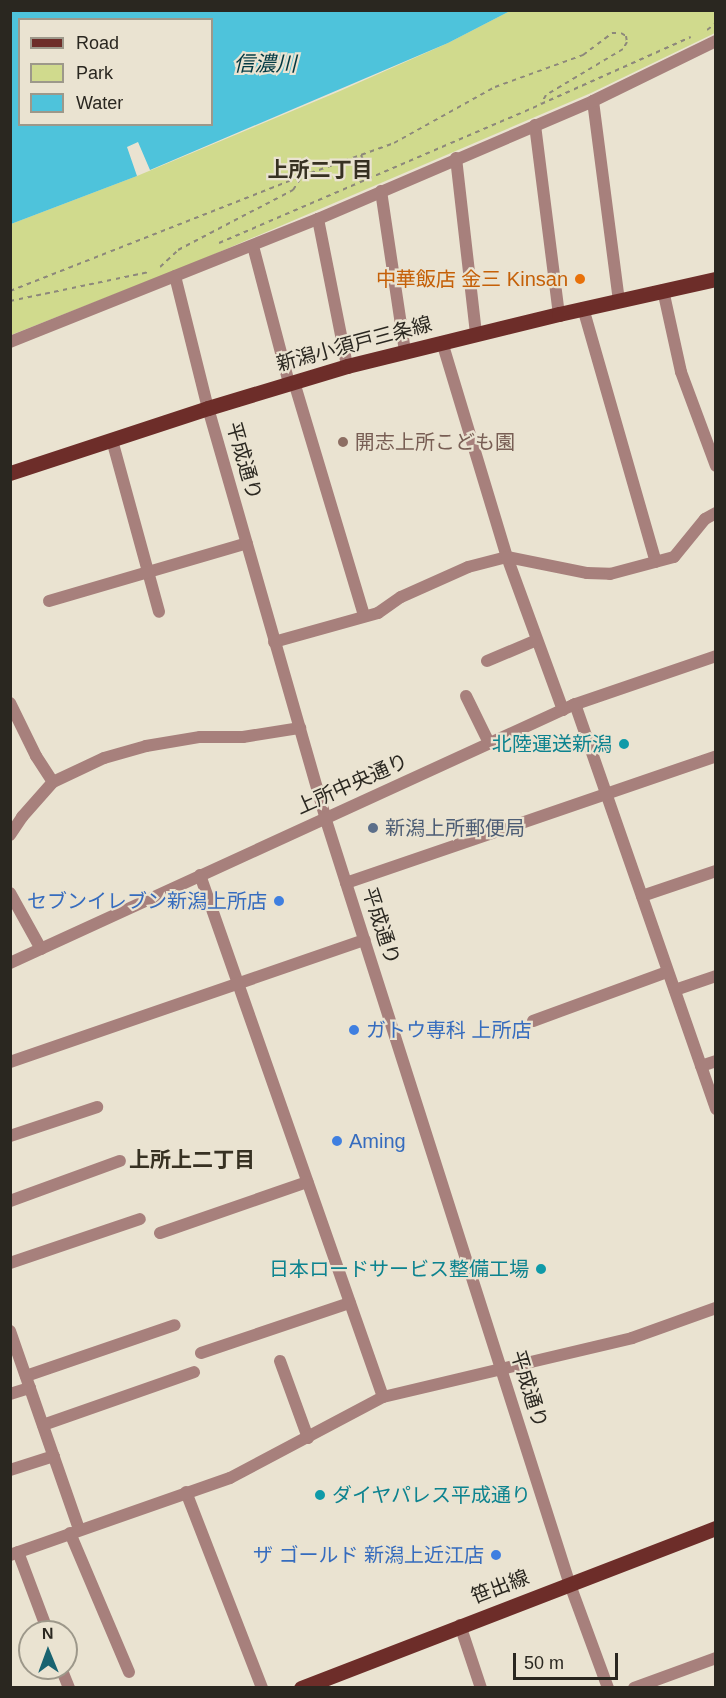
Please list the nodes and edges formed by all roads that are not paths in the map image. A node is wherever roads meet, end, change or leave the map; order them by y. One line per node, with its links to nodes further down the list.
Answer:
1 (716, 41): 2 (street)
2 (593, 101): 3 (street); 11 (street)
3 (535, 125): 4 (street); 13 (street)
4 (456, 158): 5 (street); 14 (street)
5 (381, 191): 6 (street); 17 (street)
6 (318, 219): 7 (street); 18 (street)
7 (253, 246): 8 (street); 19 (street)
8 (175, 276): 15 (street); 20 (street, 平成通り)
9 (716, 279): 10 (main road, 新潟小須戸三条線)
10 (663, 290): 11 (main road, 新潟小須戸三条線); 22 (street)
11 (619, 300): 12 (main road, 新潟小須戸三条線)
12 (583, 308): 13 (main road, 新潟小須戸三条線); 27 (street)
13 (559, 314): 14 (main road, 新潟小須戸三条線)
14 (476, 334): 16 (main road, 新潟小須戸三条線)
15 (10, 342)
16 (442, 342): 17 (main road, 新潟小須戸三条線); 26 (street)
17 (405, 351): 18 (main road, 新潟小須戸三条線)
18 (347, 366): 19 (main road, 新潟小須戸三条線)
19 (292, 382): 20 (main road, 新潟小須戸三条線); 31 (street)
20 (208, 408): 21 (main road, 新潟小須戸三条線); 25 (street, 平成通り)
21 (112, 440): 23 (main road, 新潟小須戸三条線); 28 (street)
22 (716, 466)
23 (11, 473)
24 (716, 513): 27 (street)
25 (247, 543): 28 (street); 33 (street, 平成通り)
26 (507, 557): 27 (street); 31 (street); 32 (street)
27 (656, 562)
28 (146, 571): 29 (street); 30 (street)
29 (49, 601)
30 (159, 612)
31 (364, 615): 33 (street)
32 (537, 640): 35 (street); 38 (street)
33 (274, 642): 39 (street, 平成通り)
34 (716, 656): 38 (street, 上所中央通り)
35 (486, 661)
36 (466, 696): 40 (street)
37 (10, 703): 42 (street)
38 (569, 707): 40 (street, 上所中央通り); 43 (street)
39 (300, 728): 42 (street); 44 (street, 平成通り)
40 (489, 743): 44 (street, 上所中央通り)
41 (716, 756): 43 (street)
42 (53, 782): 45 (street)
43 (604, 794): 48 (street); 50 (street)
44 (325, 817): 47 (street, 上所中央通り); 48 (street, 平成通り)
45 (10, 834)
46 (716, 872): 50 (street)
47 (200, 875): 52 (street, 上所中央通り); 56 (street)
48 (346, 883): 51 (street, 平成通り)
49 (10, 893): 52 (street)
50 (642, 896): 54 (street)
51 (365, 940): 56 (street); 77 (street, 平成通り)
52 (41, 949): 53 (street, 上所中央通り)
53 (10, 963)
54 (667, 972): 57 (street); 58 (street)
55 (716, 976): 57 (street)
56 (238, 983): 60 (street); 66 (street)
57 (675, 990): 61 (street)
58 (533, 1021)
59 (716, 1061): 61 (street)
60 (10, 1062)
61 (701, 1066): 63 (street)
62 (97, 1107): 64 (street)
63 (716, 1109)
64 (10, 1136)
65 (120, 1161): 67 (street)
66 (307, 1182): 69 (street); 71 (street)
67 (10, 1201)
68 (140, 1219): 70 (street)
69 (160, 1233)
70 (10, 1263)
71 (350, 1303): 75 (street); 81 (street)
72 (716, 1308): 77 (street)
73 (175, 1325): 79 (street)
74 (12, 1339): 79 (street)
75 (201, 1353)
76 (280, 1361): 83 (street)
77 (502, 1368): 81 (street); 90 (street, 平成通り)
78 (194, 1372): 82 (street)
79 (28, 1382): 80 (street); 82 (street)
80 (10, 1394)
81 (383, 1397): 83 (street)
82 (43, 1425): 84 (street)
83 (308, 1438): 86 (street)
84 (54, 1456): 85 (street); 88 (street)
85 (10, 1470)
86 (186, 1492): 88 (street); 95 (street)
87 (716, 1528): 90 (main road, 笹出線)
88 (75, 1531): 89 (street); 94 (street)
89 (14, 1554): 91 (street)
90 (569, 1582): 92 (main road, 笹出線); 98 (street, 平成通り)
91 (43, 1620)
92 (460, 1625): 96 (main road, 笹出線); 97 (street)
93 (716, 1658): 99 (street)
94 (129, 1672)
95 (262, 1688)
96 (301, 1688)
97 (481, 1688)
98 (608, 1688)
99 (634, 1688)

